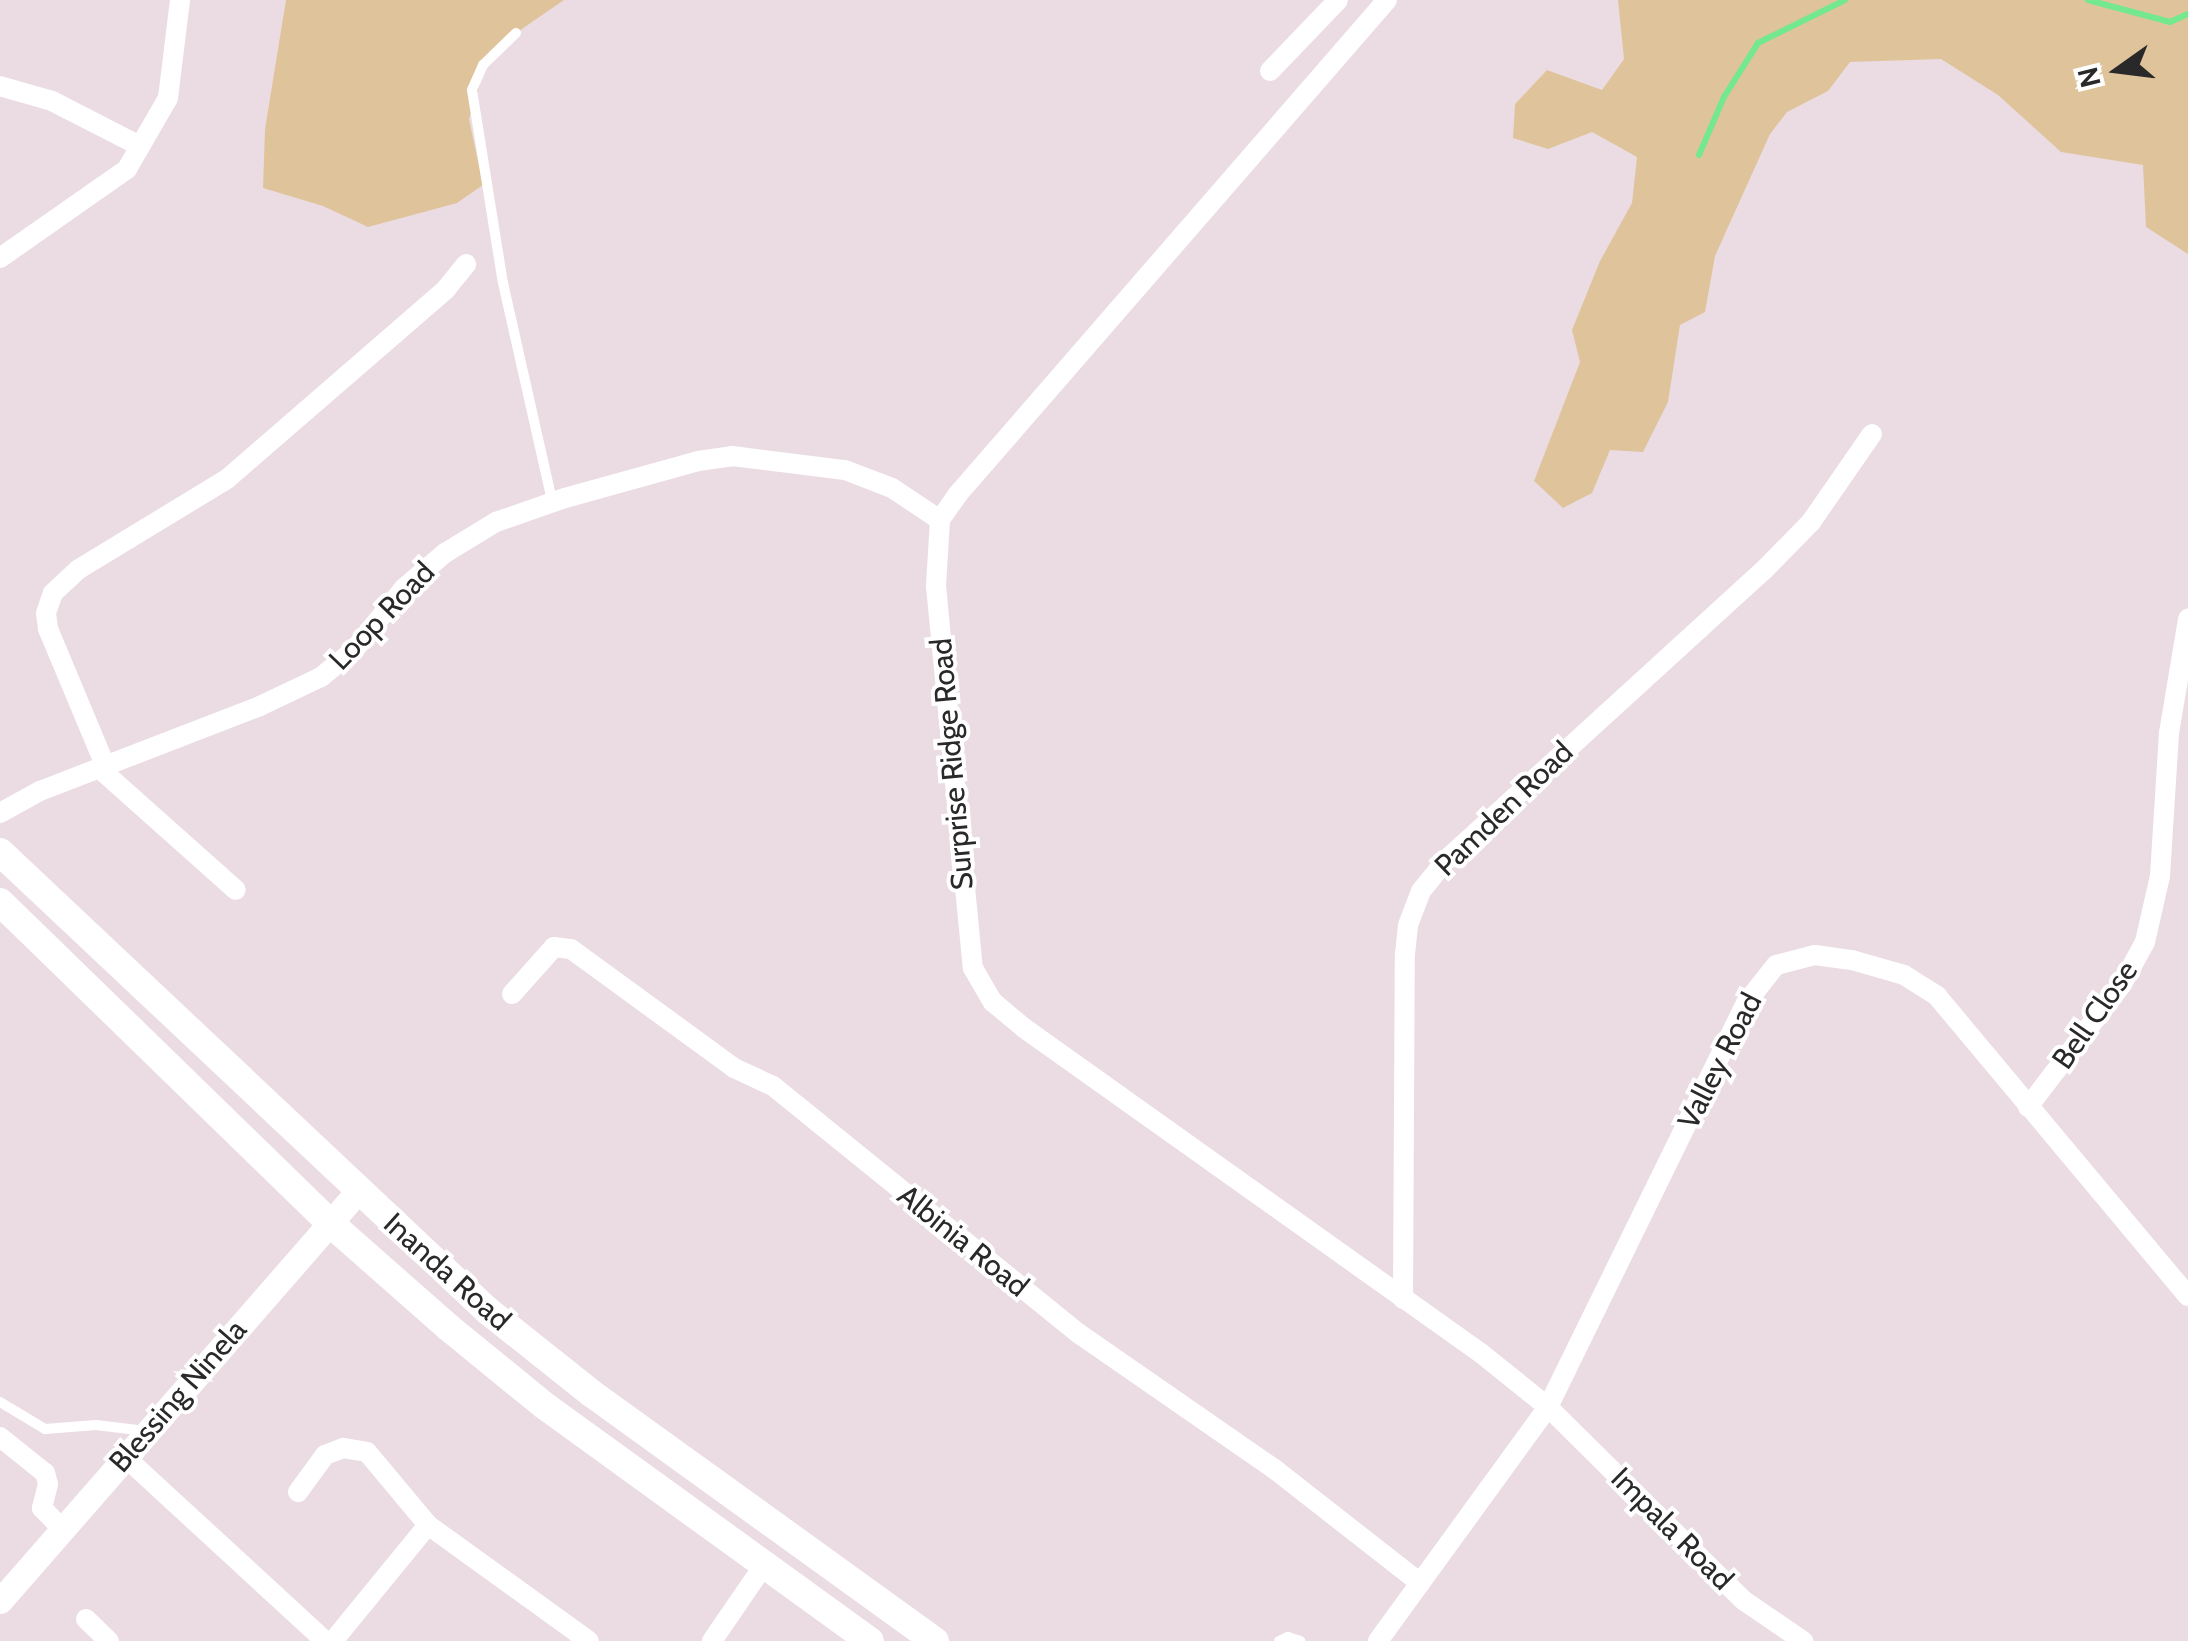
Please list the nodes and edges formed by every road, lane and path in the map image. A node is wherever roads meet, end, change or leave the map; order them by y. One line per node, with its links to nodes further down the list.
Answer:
1 (180, 0): 7 (street)
2 (1338, 0): 5 (street)
3 (1387, 0): 12 (street)
4 (516, 33): 11 (lane)
5 (1270, 71)
6 (0, 86): 7 (street)
7 (140, 146): 8 (street)
8 (0, 258)
9 (466, 264): 14 (street)
10 (1872, 434): 26 (street, Pamden Road)
11 (552, 502): 12 (street, Loop Road); 14 (street, Loop Road)
12 (940, 520): 26 (street, Surprise Ridge Road)
13 (2188, 619): 22 (street, Bell Close)
14 (102, 766): 15 (street, Loop Road); 17 (street)
15 (0, 813)
16 (0, 852): 19 (main road, Inanda Road)
17 (236, 890)
18 (0, 902): 21 (main road, Inanda Road)
19 (105, 950): 21 (main road); 23 (main road, Inanda Road)
20 (512, 994): 38 (street, Albinia Road)
21 (139, 1032): 24 (main road, Inanda Road)
22 (2028, 1107): 25 (street, Valley Road); 30 (street, Valley Road)
23 (358, 1191): 24 (street, Blessing Ninela); 27 (main road, Inanda Road)
24 (330, 1223): 28 (main road, Inanda Road); 31 (street, Blessing Ninela)
25 (2188, 1296)
26 (1403, 1299): 30 (street, Surprise Ridge Road)
27 (522, 1338): 28 (main road); 47 (main road, Inanda Road)
28 (510, 1378): 37 (main road, Inanda Road)
29 (0, 1402): 31 (lane)
30 (1548, 1406): 38 (street, Valley Road); 51 (street, Impala Road)
31 (147, 1431): 33 (street, Blessing Ninela)
32 (0, 1437): 36 (street)
33 (124, 1456): 36 (street, Blessing Ninela); 42 (street)
34 (298, 1492): 35 (street)
35 (428, 1525): 43 (street); 44 (street)
36 (62, 1529): 39 (street, Blessing Ninela)
37 (764, 1565): 45 (street); 46 (main road, Inanda Road)
38 (1420, 1583): 50 (street, Valley Road)
39 (0, 1601)
40 (86, 1619): 41 (street)
41 (109, 1641)
42 (326, 1641)
43 (333, 1641)
44 (589, 1641)
45 (712, 1641)
46 (870, 1641)
47 (935, 1641)
48 (1280, 1641): 49 (lane)
49 (1300, 1641)
50 (1378, 1641)
51 (1803, 1641)

